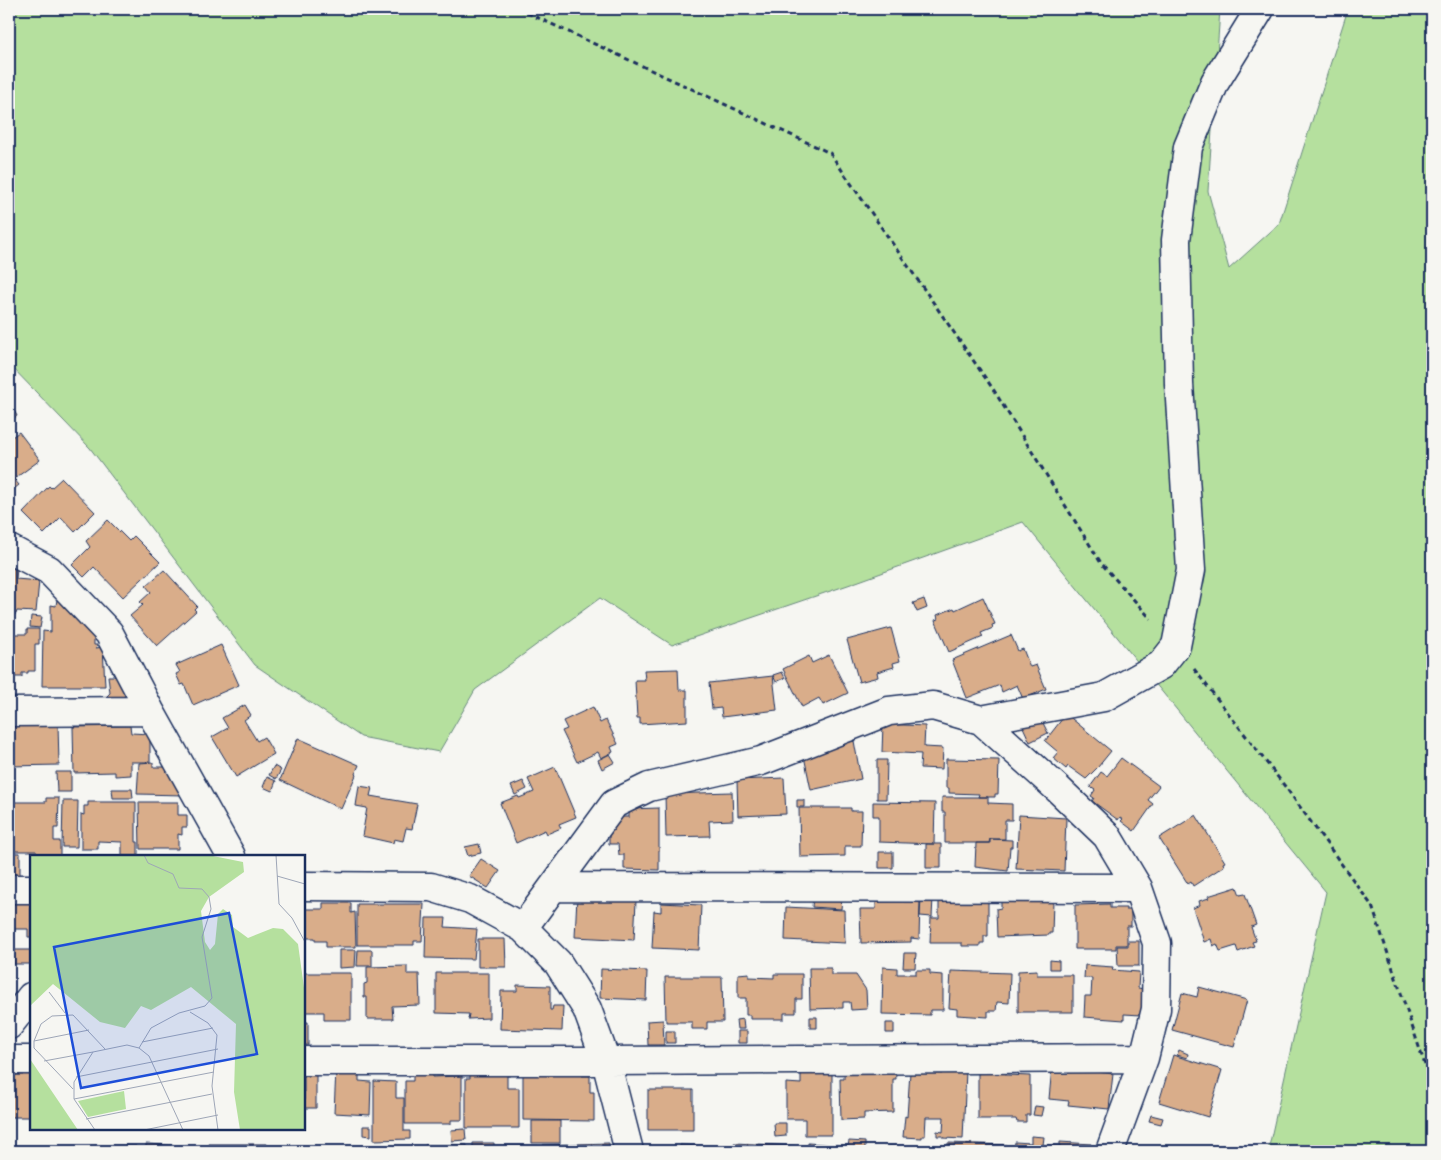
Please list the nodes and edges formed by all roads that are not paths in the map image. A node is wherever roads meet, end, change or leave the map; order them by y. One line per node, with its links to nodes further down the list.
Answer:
1 (1260, 9): 5 (street)
2 (9, 549): 3 (street)
3 (150, 711): 4 (street); 6 (street)
4 (9, 712)
5 (981, 720): 8 (street); 9 (street)
6 (230, 855)
7 (305, 886): 12 (street)
8 (555, 887): 9 (street); 12 (street)
9 (1138, 888): 15 (street)
10 (9, 889): 11 (street)
11 (30, 889)
12 (523, 928): 19 (street)
13 (30, 998): 14 (street)
14 (9, 1025)
15 (1144, 1058): 19 (street); 21 (street)
16 (9, 1060): 17 (street)
17 (30, 1060)
18 (305, 1061): 19 (street)
19 (606, 1061): 20 (street)
20 (629, 1151)
21 (1110, 1151)

